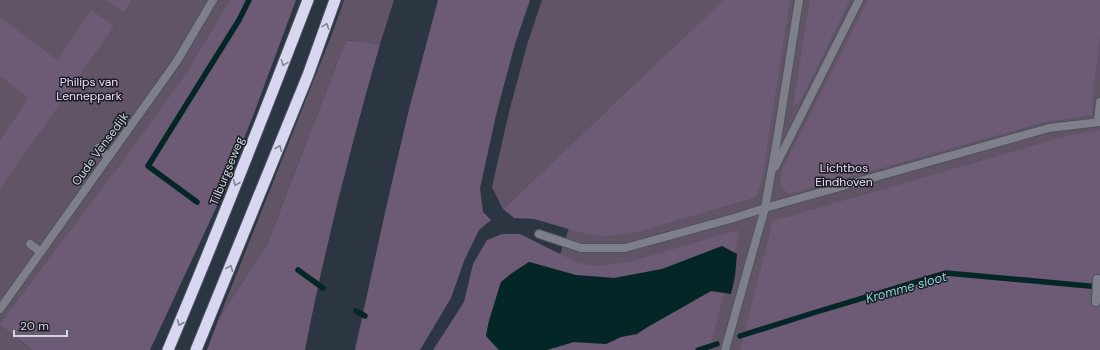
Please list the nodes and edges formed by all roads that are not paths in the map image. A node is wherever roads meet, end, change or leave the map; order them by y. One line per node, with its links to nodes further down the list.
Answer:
1 (214, 0): 9 (street, Oude Vensedijk)
2 (308, 0): 18 (highway, Tilburgseweg, one-way to 18)
3 (335, 0): 19 (highway, one-way to 3)
4 (799, 0): 10 (street)
5 (859, 0): 10 (street)
6 (1100, 102): 7 (street)
7 (1099, 122): 11 (street)
8 (98, 148): 9 (street)
9 (109, 157): 14 (street, Oude Vensedijk)
10 (771, 174): 11 (street)
11 (765, 208): 12 (street); 20 (street)
12 (539, 234)
13 (30, 244): 14 (street)
14 (41, 252): 17 (street, Oude Vensedijk)
15 (1097, 279): 16 (street)
16 (1096, 302)
17 (0, 309)
18 (168, 350)
19 (196, 350)
20 (725, 350)

